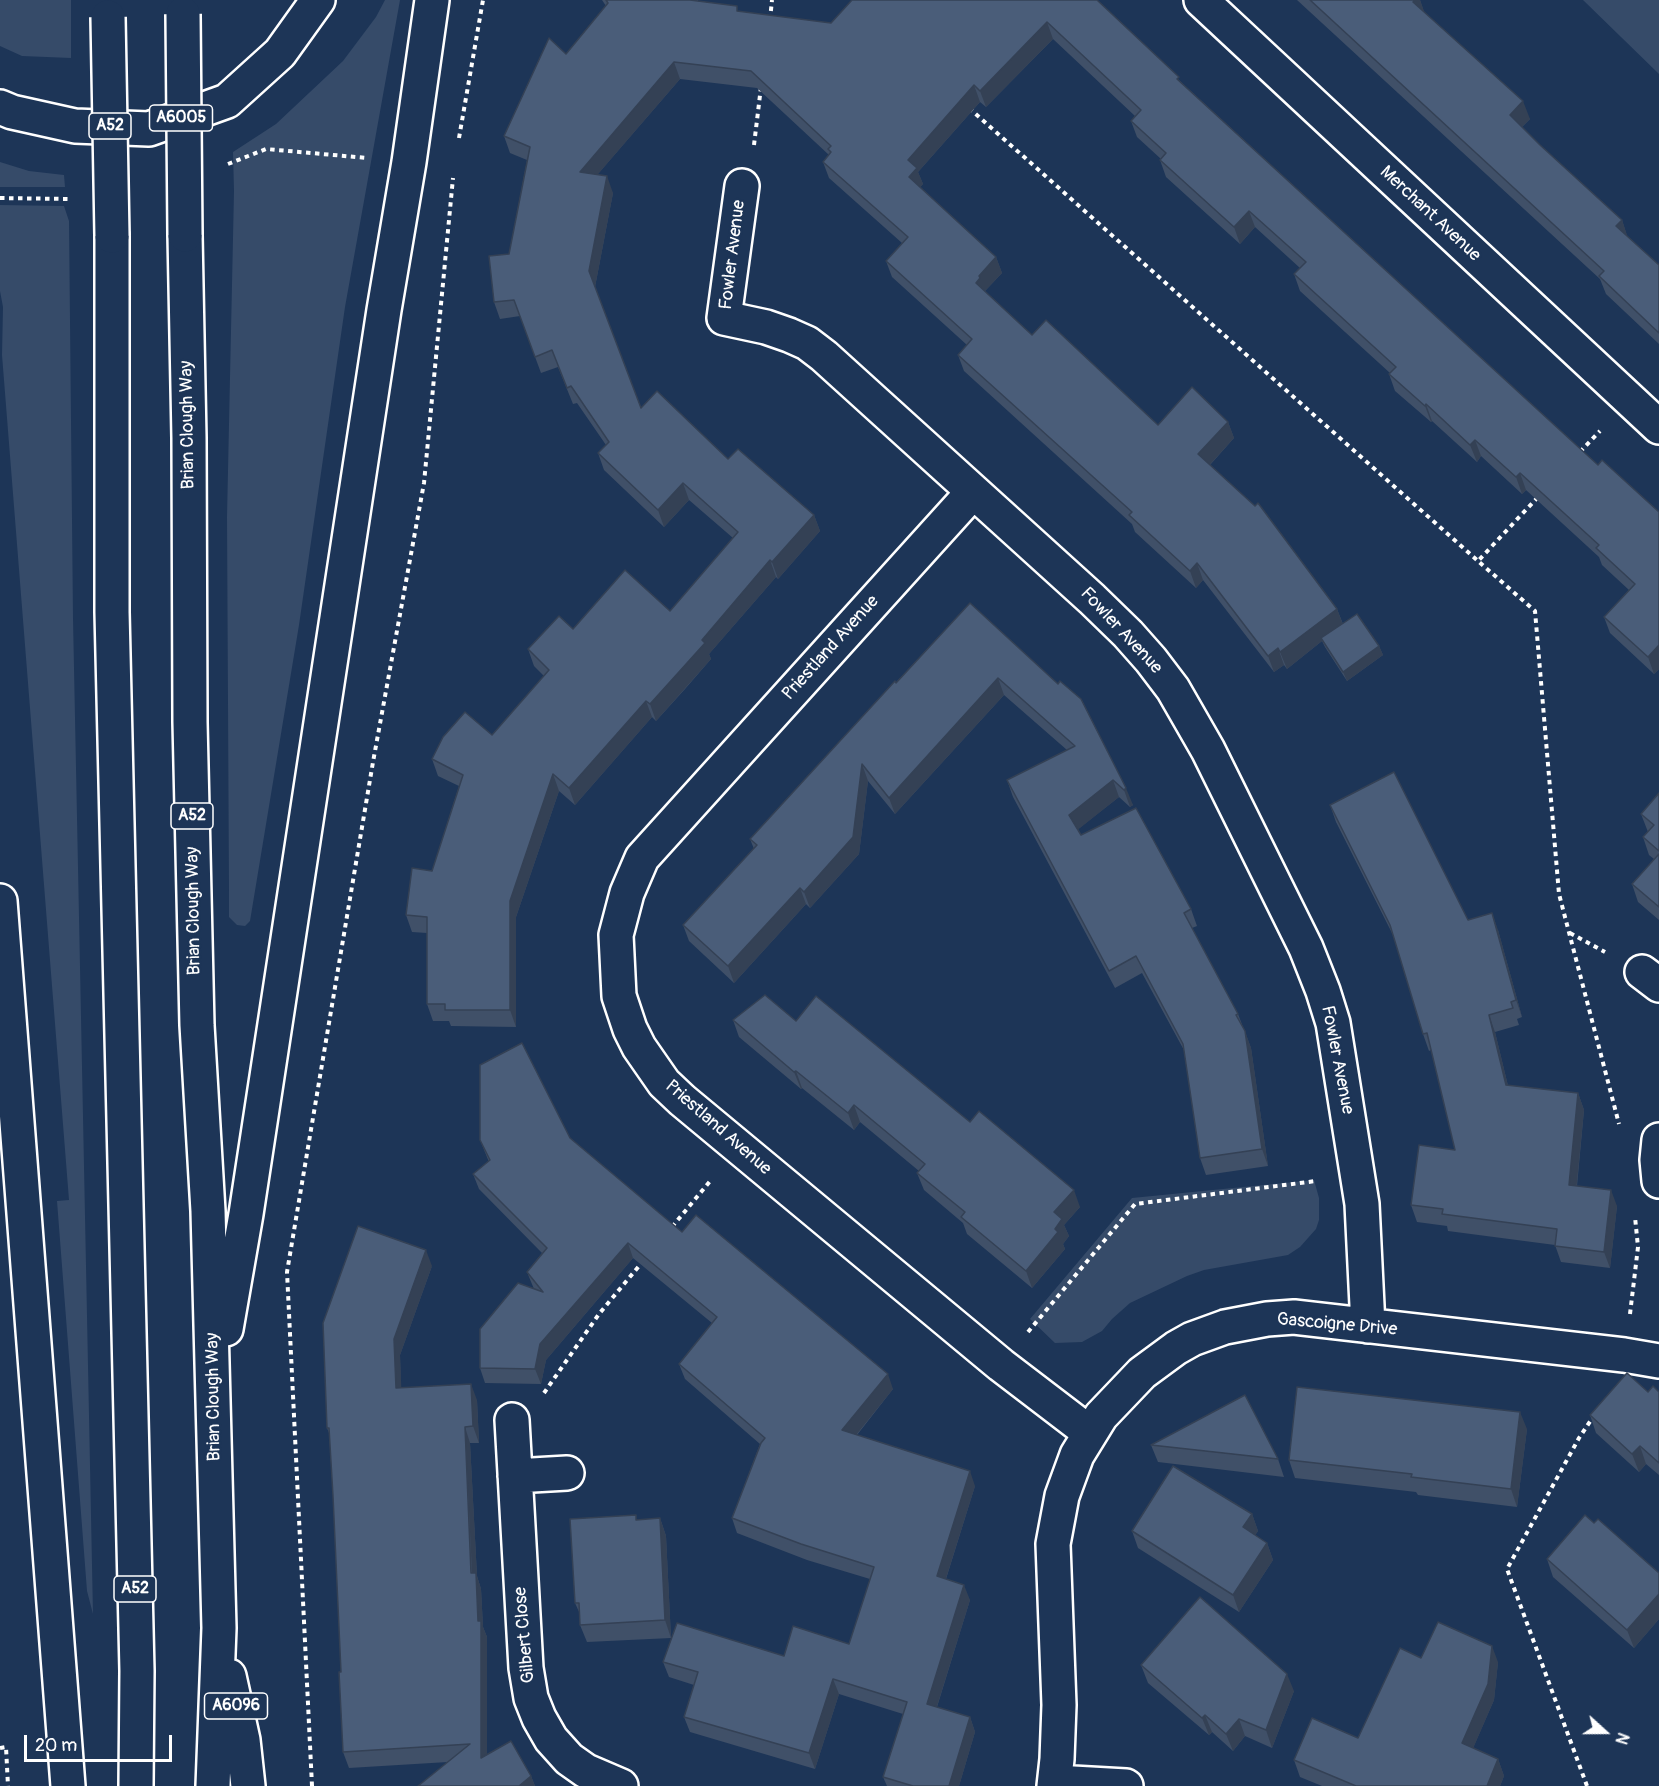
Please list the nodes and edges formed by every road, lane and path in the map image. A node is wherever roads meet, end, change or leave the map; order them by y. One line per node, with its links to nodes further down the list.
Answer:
1 (318, 0): 11 (main road, A6005)
2 (432, 0): 34 (main road)
3 (483, 0): 12 (path)
4 (772, 0): 8 (path)
5 (1201, 0): 15 (main road, Merchant Avenue)
6 (183, 7): 34 (main road, Brian Clough Way / A52, bridge)
7 (108, 8): 46 (main road, A52, bridge)
8 (769, 23)
9 (762, 81): 14 (path)
10 (963, 103): 20 (path)
11 (0, 107)
12 (458, 144)
13 (454, 166): 49 (path)
14 (742, 186): 18 (main road, Fowler Avenue)
15 (1629, 400): 16 (main road, Merchant Avenue); 17 (path)
16 (1659, 427)
17 (1574, 459)
18 (973, 492): 24 (main road, Priestland Avenue); 25 (main road, Fowler Avenue)
19 (1542, 493): 20 (path)
20 (1478, 561): 22 (path)
21 (0, 901): 45 (main road)
22 (1619, 1125)
23 (1659, 1140): 26 (main road)
24 (739, 1147): 28 (path); 33 (main road, Priestland Avenue)
25 (1358, 1175): 30 (main road, Fowler Avenue); 33 (path)
26 (1659, 1181)
27 (1635, 1212): 31 (path)
28 (665, 1235)
29 (650, 1253): 36 (path)
30 (1368, 1326): 31 (main road, Gascoigne Drive); 37 (main road, Gascoigne Drive)
31 (1624, 1355): 32 (main road, Gascoigne Drive)
32 (1659, 1361)
33 (1000, 1365): 37 (main road, Priestland Avenue)
34 (214, 1397): 40 (main road, Brian Clough Way / A52)
35 (1597, 1411): 52 (path)
36 (512, 1420): 39 (main road, Gilbert Close)
37 (1090, 1433): 43 (main road, Gascoigne Drive)
38 (567, 1473): 39 (main road)
39 (515, 1476): 50 (main road, Gilbert Close)
40 (219, 1628): 47 (main road, Brian Clough Way / A52); 48 (main road, A6096)
41 (0, 1748): 44 (path)
42 (0, 1784): 44 (path)
43 (1054, 1784): 51 (main road)
44 (8, 1785)
45 (68, 1786)
46 (136, 1786)
47 (213, 1786)
48 (248, 1786)
49 (312, 1786)
50 (621, 1786)
51 (1126, 1786)
52 (1587, 1786)

